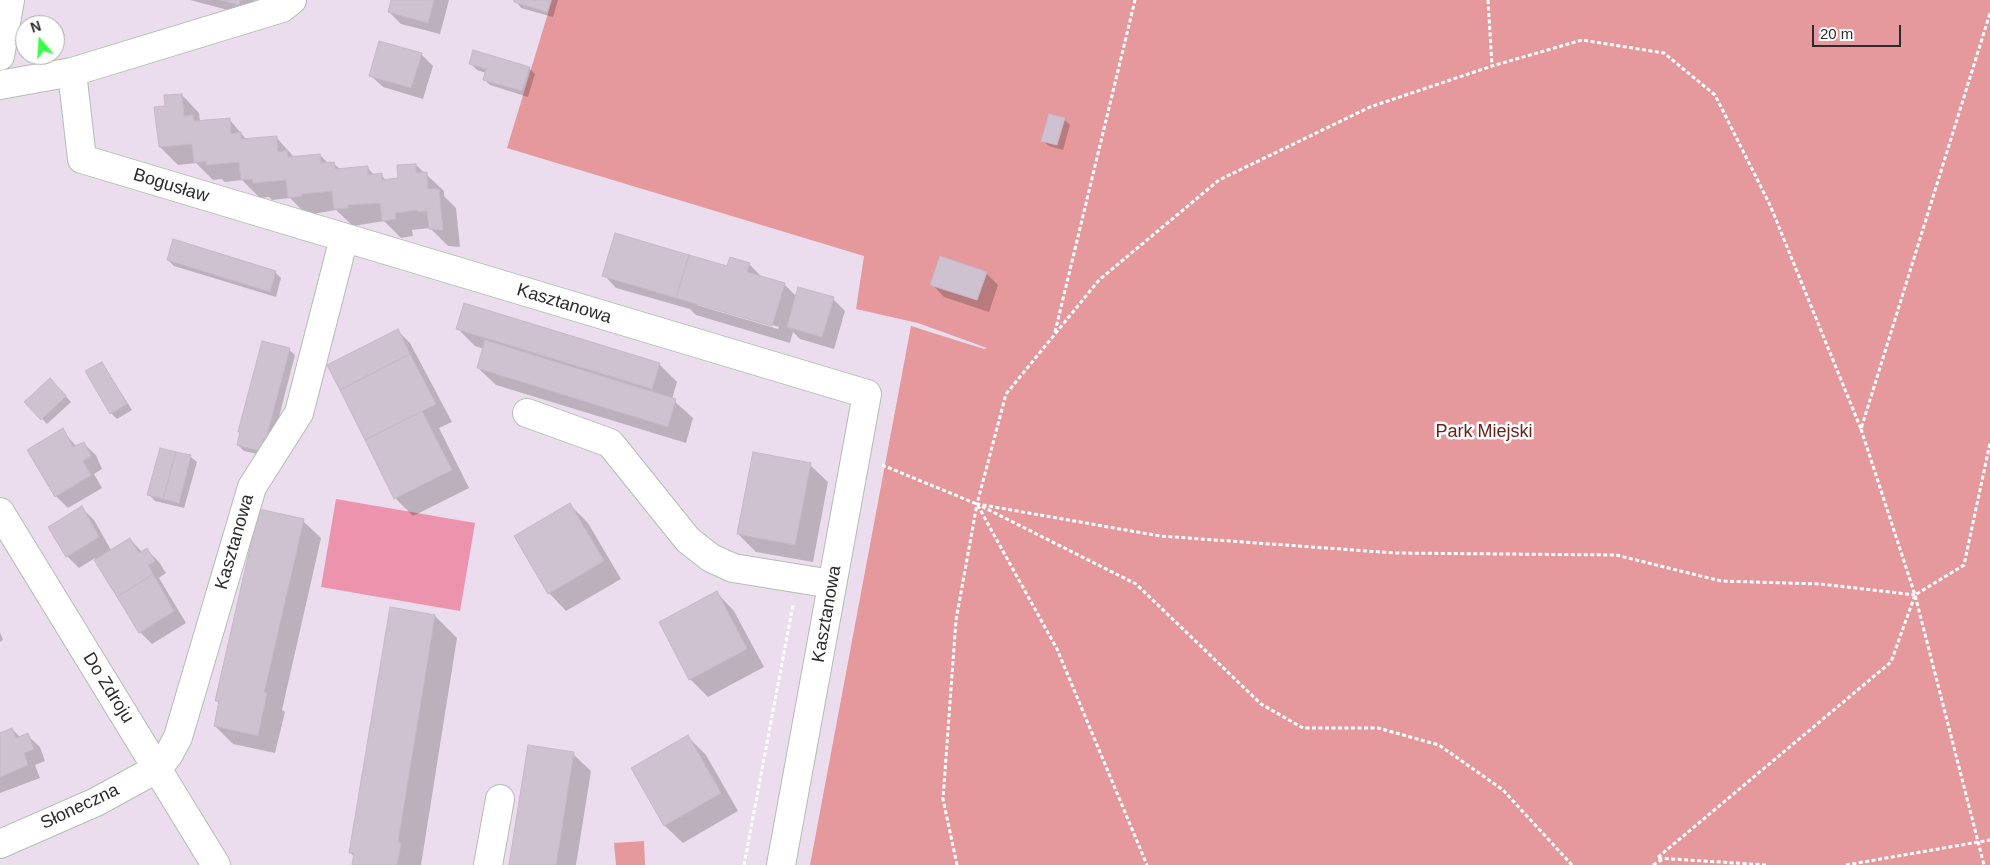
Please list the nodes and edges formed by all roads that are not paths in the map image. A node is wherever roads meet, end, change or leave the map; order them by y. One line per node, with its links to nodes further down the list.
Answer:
1 (10, 0): 3 (street)
2 (292, 0): 4 (street)
3 (0, 56)
4 (72, 72): 5 (street); 6 (street, Bogusław)
5 (0, 85)
6 (344, 238): 9 (street, Kasztanowa); 10 (street, Kasztanowa)
7 (527, 413): 9 (street)
8 (4, 525): 10 (street, Do Zdroju)
9 (832, 584): 15 (street, Kasztanowa)
10 (158, 768): 12 (street, Słoneczna); 13 (street, Do Zdroju)
11 (500, 799): 14 (street)
12 (0, 844)
13 (216, 865)
14 (488, 865)
15 (781, 865)

